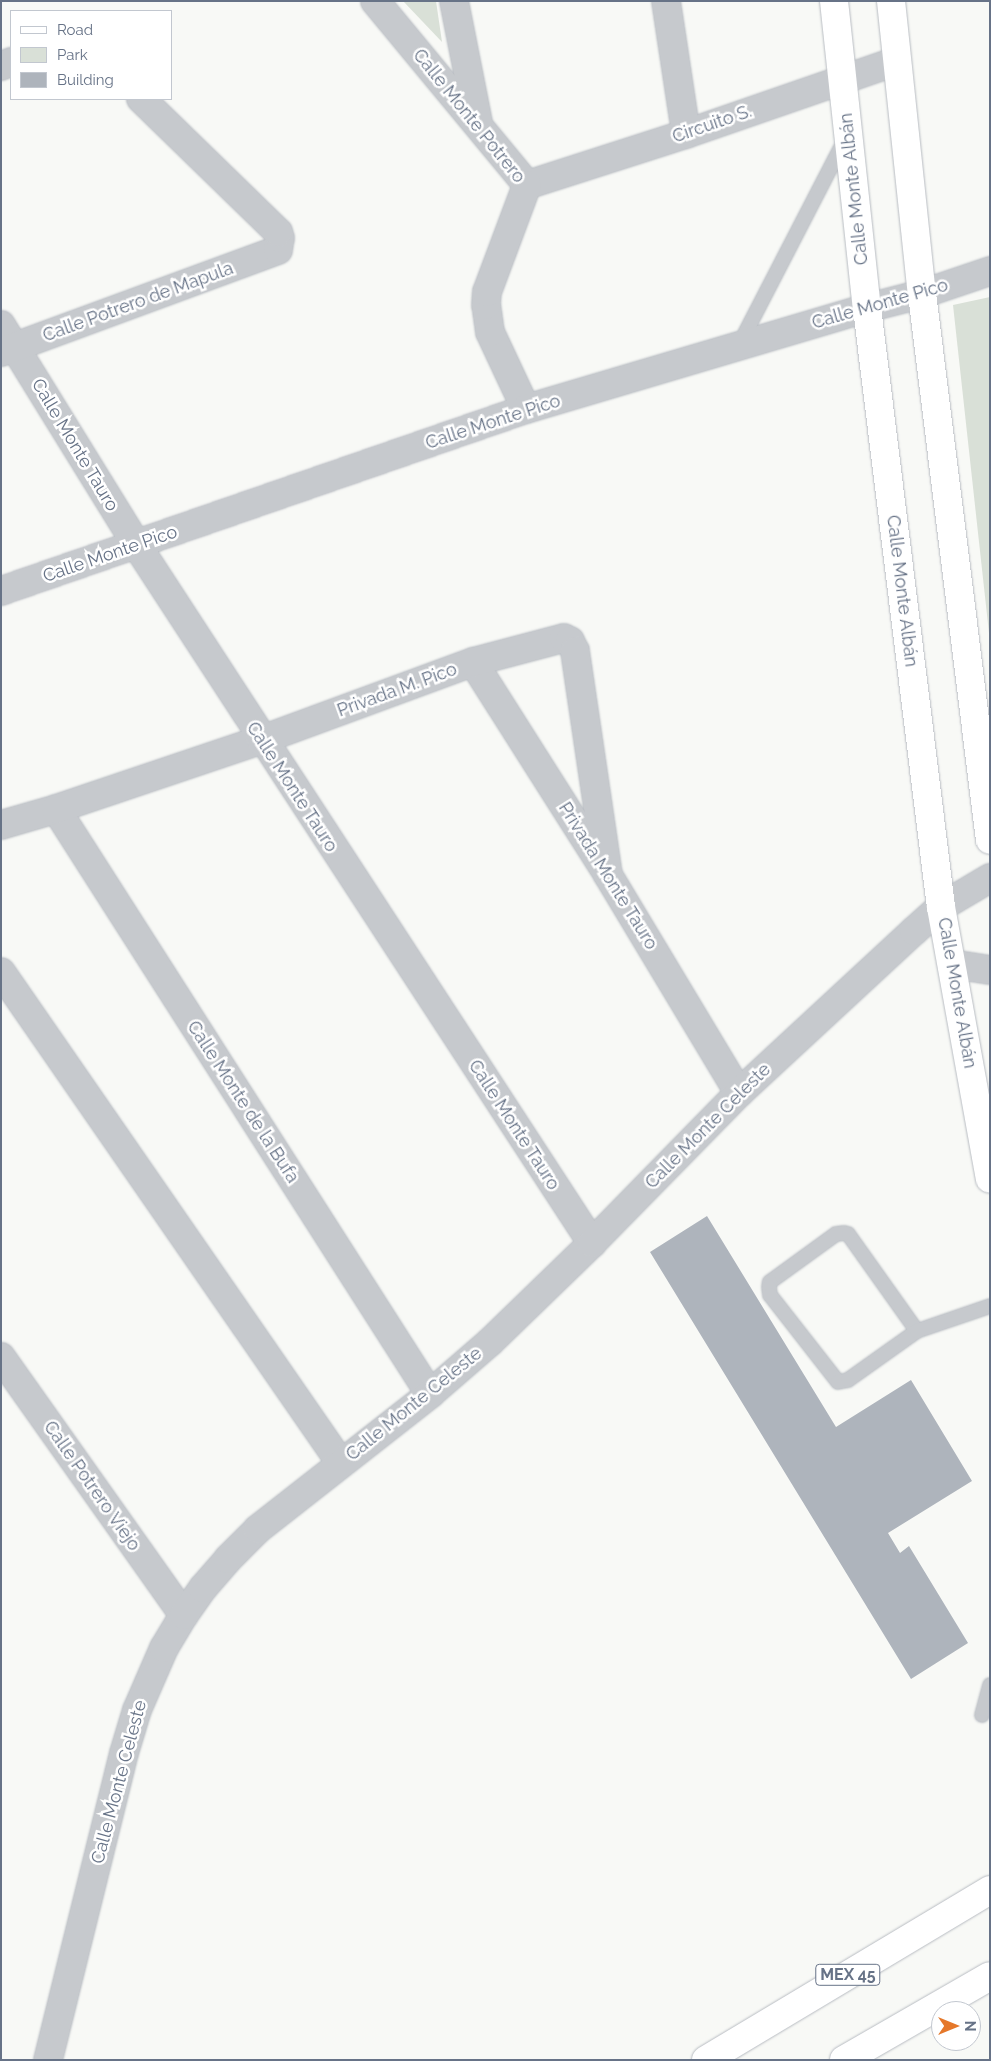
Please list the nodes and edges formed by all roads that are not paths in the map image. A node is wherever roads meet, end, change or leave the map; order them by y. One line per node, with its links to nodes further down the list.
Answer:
1 (375, 1): 9 (street, Calle Monte Potrero)
2 (454, 1): 9 (street)
3 (666, 1): 10 (street)
4 (834, 1): 7 (main road, Calle Monte Albán)
5 (891, 1): 6 (main road)
6 (897, 61): 7 (street, Circuito S.); 14 (main road)
7 (842, 78): 10 (street, Circuito S.); 11 (main road, Calle Monte Albán)
8 (142, 100): 16 (street, Calle Potrero de Mapula)
9 (478, 126): 12 (street, Calle Monte Potrero)
10 (686, 134): 12 (street, Circuito S.)
11 (848, 134): 15 (main road, Calle Monte Albán); 17 (lane)
12 (527, 185): 18 (street, Calle Monte Potrero)
13 (990, 271): 14 (street, Calle Monte Pico)
14 (922, 294): 15 (street, Calle Monte Pico); 25 (main road)
15 (868, 308): 17 (street, Calle Monte Pico); 28 (main road, Calle Monte Albán)
16 (6, 341): 19 (street, Calle Monte Tauro)
17 (739, 346): 18 (street, Calle Monte Pico)
18 (526, 409): 19 (street, Calle Monte Pico)
19 (136, 544): 20 (street, Calle Monte Pico); 22 (street, Calle Monte Tauro)
20 (1, 590)
21 (473, 662): 22 (street, Privada M. Pico); 26 (street, Privada Monte Tauro); 26 (street, Privada M. Pico)
22 (261, 740): 23 (street, Privada M. Pico); 34 (street, Calle Monte Tauro)
23 (56, 809): 24 (street, Privada M. Pico); 38 (street, Calle Monte de la Bufa)
24 (1, 824)
25 (990, 840)
26 (608, 875): 32 (street, Privada Monte Tauro)
27 (990, 878): 28 (street, Calle Monte Celeste)
28 (941, 908): 29 (main road, Calle Monte Albán); 32 (street, Calle Monte Celeste)
29 (952, 964): 30 (street); 33 (main road, Calle Monte Albán)
30 (990, 970)
31 (1, 972): 39 (street)
32 (739, 1093): 34 (street, Calle Monte Celeste)
33 (990, 1179)
34 (592, 1243): 38 (street, Calle Monte Celeste)
35 (990, 1306): 36 (lane)
36 (917, 1331): 36 (lane)
37 (1, 1357): 40 (street, Calle Potrero Viejo)
38 (430, 1394): 39 (street, Calle Monte Celeste)
39 (340, 1462): 40 (street, Calle Monte Celeste)
40 (184, 1615): 45 (street, Calle Monte Celeste)
41 (990, 1685): 42 (lane)
42 (982, 1715)
43 (990, 1890): 46 (main road, MEX 45)
44 (990, 1976): 47 (main road)
45 (48, 2060)
46 (706, 2060)
47 (844, 2060)

